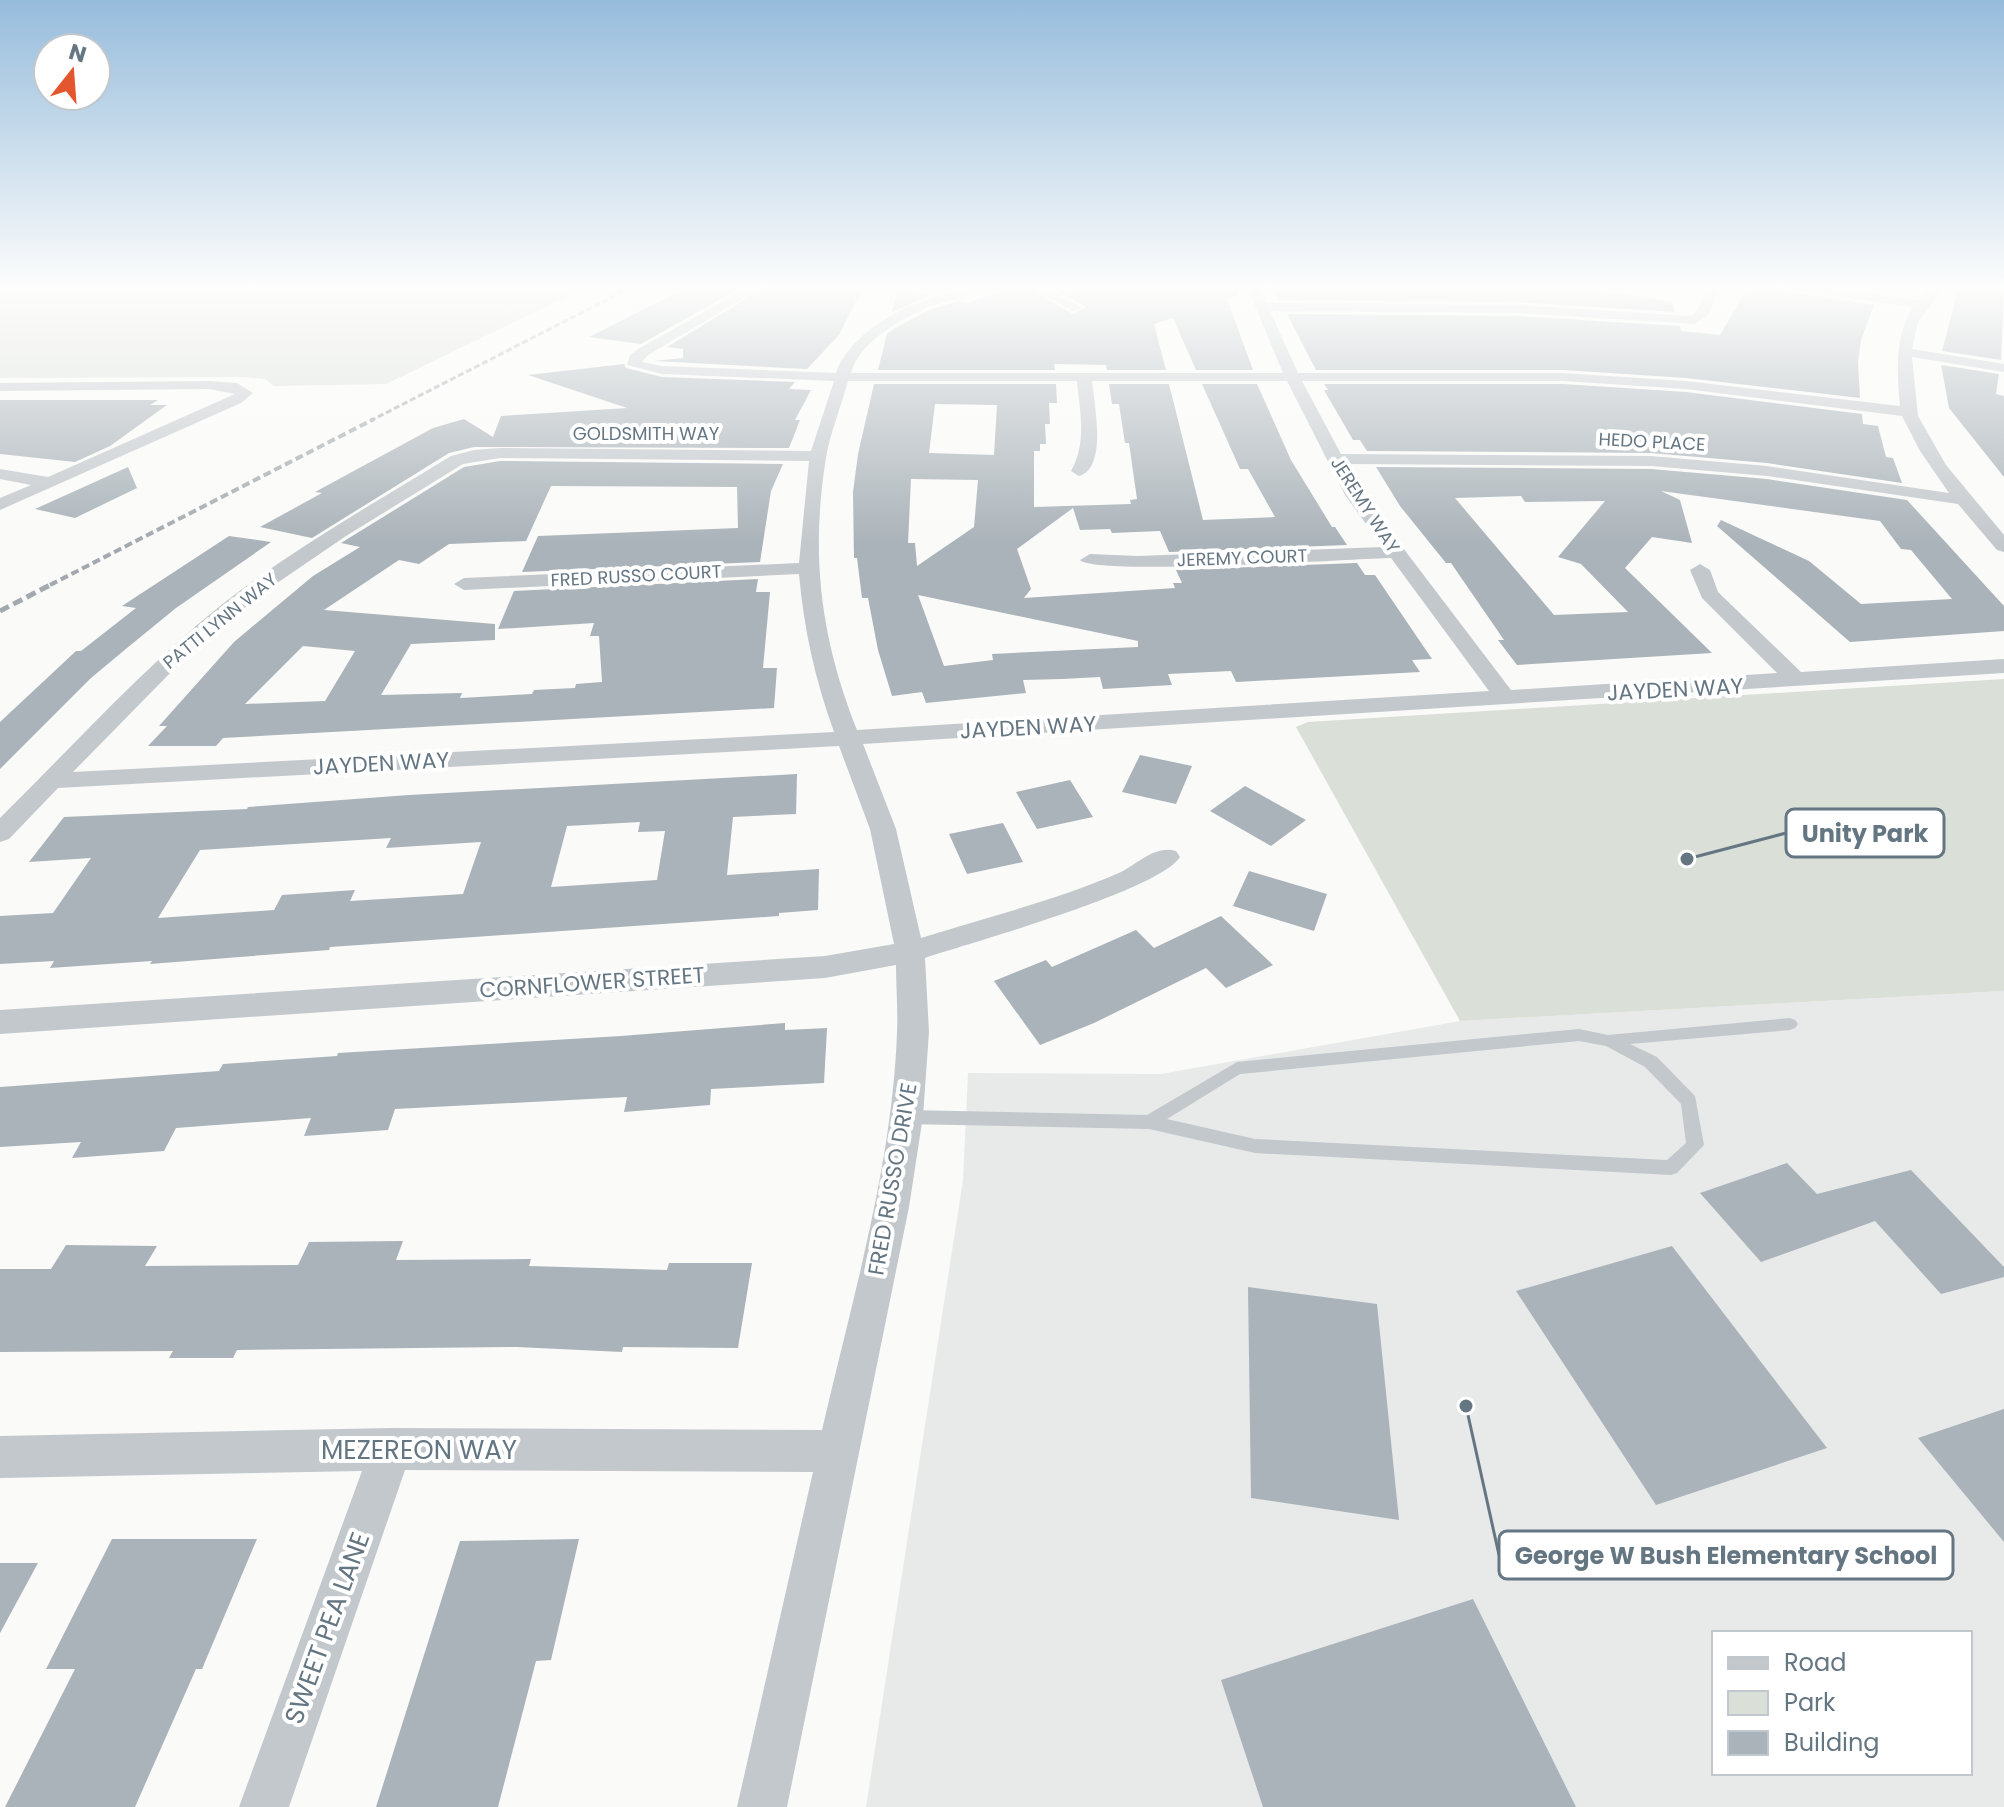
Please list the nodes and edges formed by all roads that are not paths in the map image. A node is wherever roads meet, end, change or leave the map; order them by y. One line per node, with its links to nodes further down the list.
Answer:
1 (792, 375): 3 (street)
2 (1905, 375): 7 (street)
3 (843, 377): 4 (street); 9 (street, FRED RUSSO DRIVE)
4 (1084, 378): 5 (street); 11 (street)
5 (1293, 378): 7 (street); 10 (street, JEREMY WAY)
6 (0, 387): 13 (street)
7 (1908, 412): 14 (street)
8 (474, 455): 9 (street, GOLDSMITH WAY); 26 (street, PATTI LYNN WAY)
9 (818, 456): 19 (street, FRED RUSSO DRIVE)
10 (1334, 459): 14 (street, HEDO PLACE); 17 (street, JEREMY WAY)
11 (1079, 471)
12 (0, 474): 13 (street)
13 (51, 483): 15 (street)
14 (1964, 500): 16 (street)
15 (0, 505)
16 (2004, 546)
17 (1395, 552): 18 (street, JEREMY COURT); 24 (street, JEREMY WAY)
18 (1090, 560)
19 (808, 568): 21 (street, FRED RUSSO COURT); 25 (street, FRED RUSSO DRIVE)
20 (1700, 570): 23 (street)
21 (464, 584)
22 (2004, 666): 23 (street, JAYDEN WAY)
23 (1797, 681): 24 (street, JAYDEN WAY)
24 (1506, 699): 25 (street, JAYDEN WAY)
25 (850, 738): 26 (street, JAYDEN WAY); 29 (street, FRED RUSSO DRIVE)
26 (52, 781): 27 (street, PATTI LYNN WAY)
27 (0, 833)
28 (1167, 857): 29 (street, CORNFLOWER STREET)
29 (910, 952): 30 (street, CORNFLOWER STREET); 33 (street, FRED RUSSO DRIVE)
30 (0, 1022)
31 (1790, 1024): 32 (lane)
32 (1606, 1041): 34 (lane); 34 (lane)
33 (906, 1116): 34 (lane); 36 (street, FRED RUSSO DRIVE)
34 (1149, 1122)
35 (391, 1449): 36 (street, MEZEREON WAY); 37 (street, MEZEREON WAY); 38 (street, SWEET PEA LANE)
36 (839, 1451): 39 (street, FRED RUSSO DRIVE)
37 (0, 1457)
38 (264, 1807)
39 (762, 1807)

